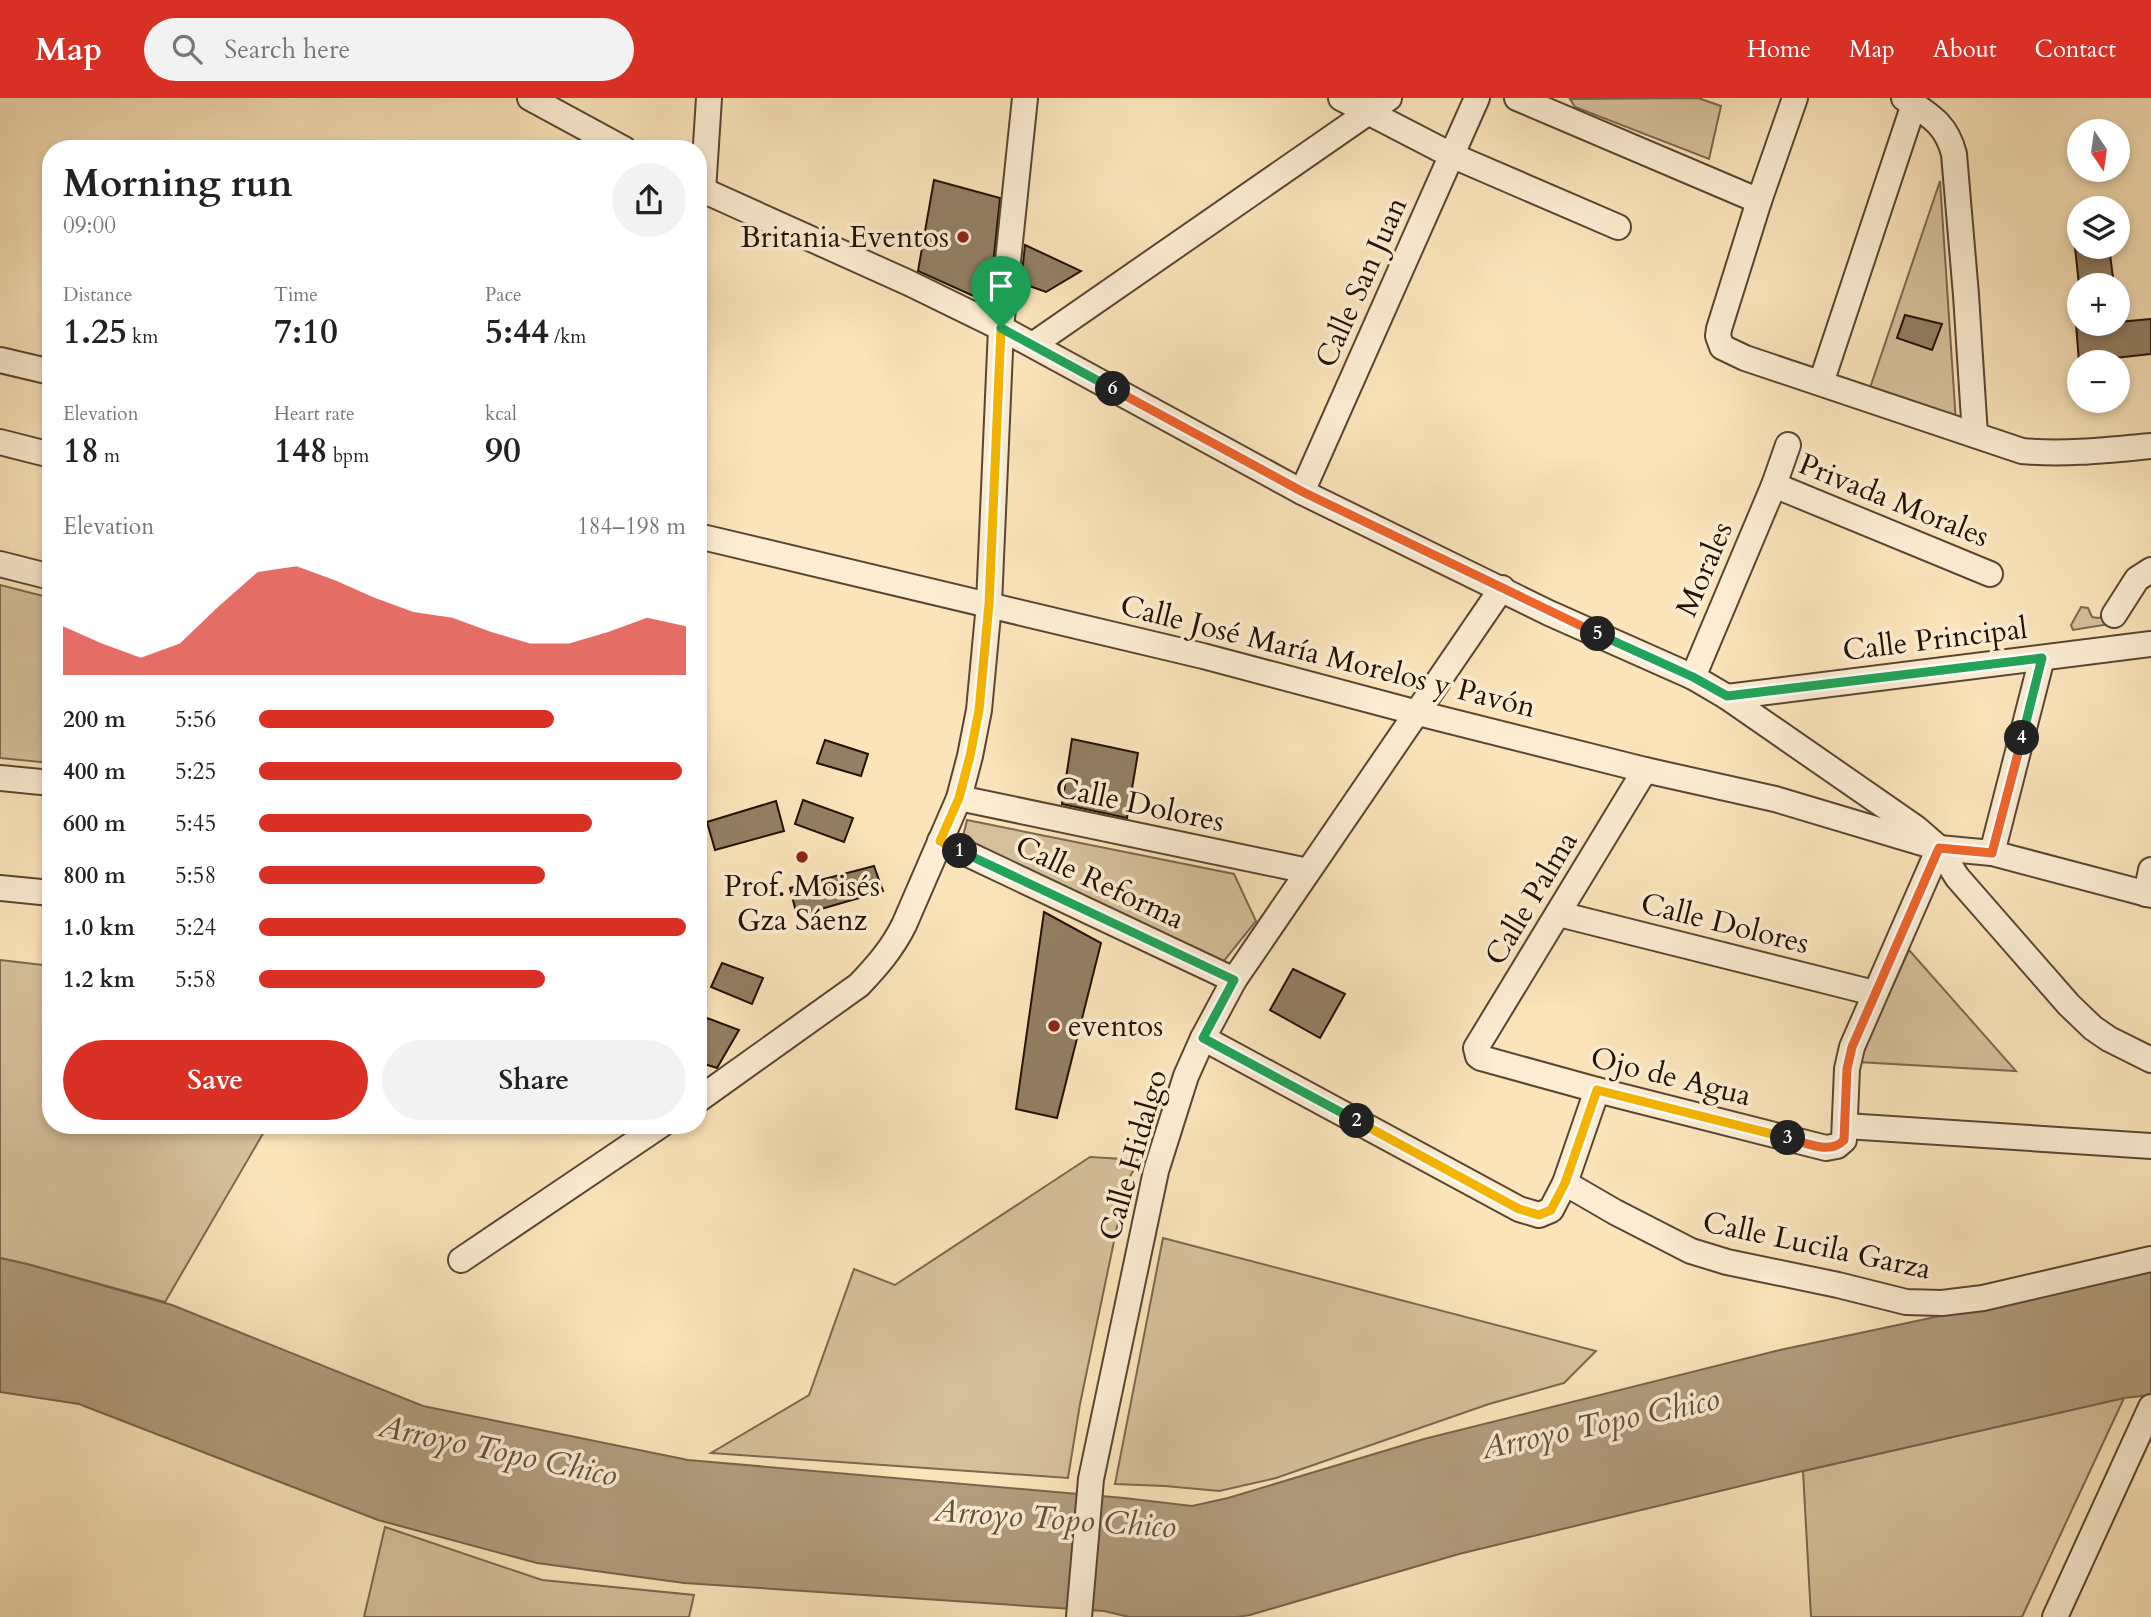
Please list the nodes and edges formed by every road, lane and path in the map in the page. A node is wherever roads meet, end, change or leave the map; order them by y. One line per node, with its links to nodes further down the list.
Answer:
1 (709, 98): 12 (street)
2 (1026, 98): 17 (street)
3 (1340, 98): 10 (street)
4 (1477, 98): 13 (street, Calle San Juan)
5 (1517, 98): 9 (street)
6 (1795, 98): 15 (street)
7 (529, 99): 11 (street)
8 (1909, 101): 21 (street); 22 (street)
9 (1547, 102): 15 (street)
10 (1379, 105): 13 (street); 18 (street)
11 (607, 140)
12 (705, 140)
13 (1451, 155): 16 (street); 28 (street, Calle San Juan)
14 (707, 193): 17 (street)
15 (1759, 201): 21 (street)
16 (1618, 227)
17 (1001, 328): 18 (street); 35 (street)
18 (1034, 344): 28 (street)
19 (0, 360): 20 (street)
20 (42, 370)
21 (1821, 383): 22 (street)
22 (1975, 435): 25 (street)
23 (0, 442): 26 (street)
24 (1788, 445): 27 (street, Morales)
25 (2151, 446)
26 (42, 453)
27 (1774, 485): 32 (street, Privada Morales); 39 (street, Morales)
28 (1303, 492): 34 (street)
29 (707, 538): 35 (street, Calle José María Morelos y Pavón)
30 (0, 564): 33 (street)
31 (2151, 570): 36 (street)
32 (1990, 574)
33 (42, 575)
34 (1502, 588): 39 (street); 41 (street, Calle Hidalgo)
35 (989, 604): 41 (street, Calle José María Morelos y Pavón); 45 (street)
36 (2114, 615)
37 (2151, 644): 38 (street, Calle Principal)
38 (2042, 658): 40 (street, Calle Principal); 48 (street)
39 (1693, 677): 40 (street)
40 (1727, 696): 47 (street)
41 (1418, 713): 42 (street, Calle José María Morelos y Pavón); 49 (street, Calle Hidalgo)
42 (1645, 769): 47 (street, Calle José María Morelos y Pavón); 53 (street, Calle Palma)
43 (0, 778): 44 (street)
44 (42, 782)
45 (959, 798): 46 (street); 49 (street, Calle Dolores)
46 (940, 841): 54 (street, Calle Reforma); 60 (street)
47 (1939, 848): 48 (street, Calle José María Morelos y Pavón); 55 (street); 58 (street)
48 (1992, 853): 50 (street, Calle José María Morelos y Pavón)
49 (1308, 872): 54 (street, Calle Hidalgo)
50 (2149, 886)
51 (0, 888): 52 (street)
52 (42, 892)
53 (1559, 914): 55 (street, Calle Dolores); 57 (street, Calle Palma)
54 (1234, 980): 56 (street, Calle Hidalgo)
55 (1874, 993): 61 (street)
56 (1203, 1038): 64 (street); 69 (street, Calle Hidalgo)
57 (1482, 1058): 59 (street, Ojo de Agua)
58 (2151, 1060)
59 (1597, 1090): 61 (street, Ojo de Agua); 64 (street)
60 (707, 1094)
61 (1845, 1133): 63 (street, Ojo de Agua)
62 (648, 1134): 66 (street)
63 (2151, 1146)
64 (1565, 1183): 65 (street, Calle Lucila Garza)
65 (2151, 1259)
66 (461, 1260)
67 (2151, 1407): 68 (street)
68 (2144, 1437): 70 (street)
69 (1079, 1614)
70 (2055, 1617)

